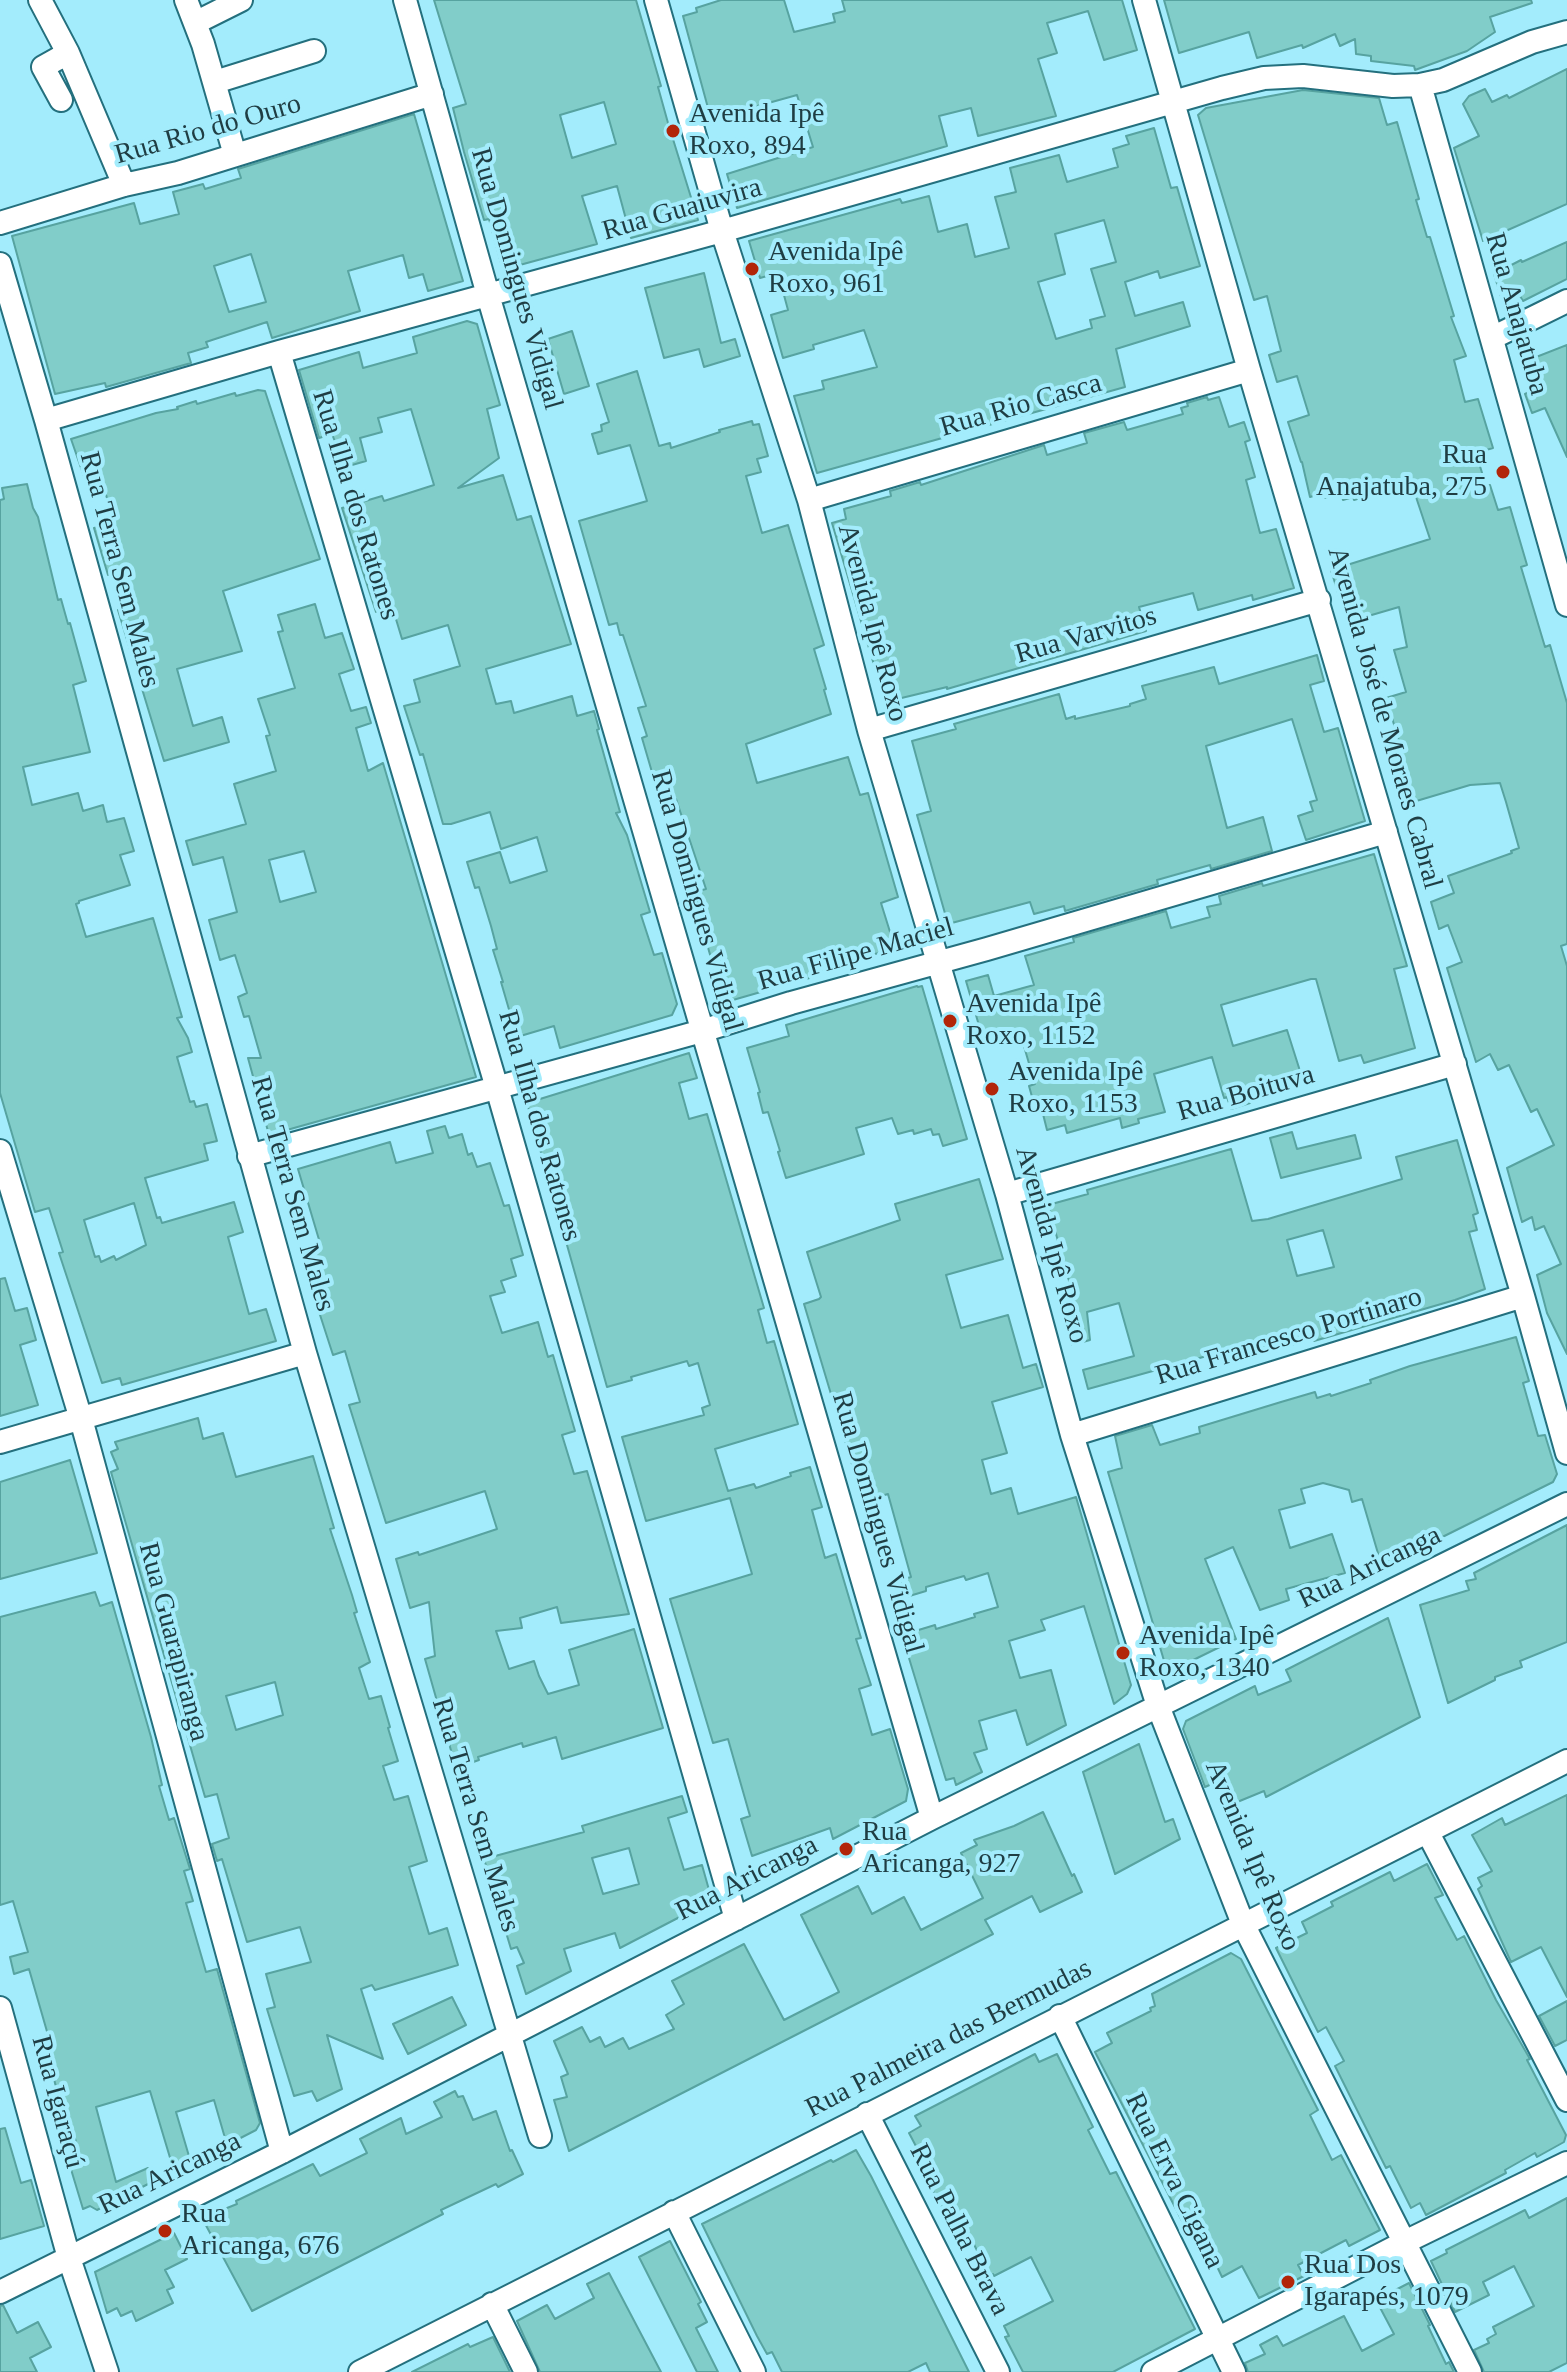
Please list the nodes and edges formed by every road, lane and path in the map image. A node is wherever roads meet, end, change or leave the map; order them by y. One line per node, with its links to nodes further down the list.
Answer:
1 (40, 0): 10 (street)
2 (186, 0): 7 (street)
3 (241, 0): 7 (street)
4 (405, 0): 13 (street, Rua Domingues Vidigal)
5 (656, 0): 19 (street, Avenida Ipê Roxo)
6 (1144, 0): 15 (street, Avenida José de Moraes Cabral)
7 (195, 23): 11 (street)
8 (1567, 32): 12 (street, Rua Guaiuvira)
9 (314, 51): 11 (street)
10 (68, 53): 14 (street); 17 (street)
11 (215, 82): 16 (street)
12 (1420, 85): 15 (street, Rua Guaiuvira); 23 (street, Rua Anajatuba)
13 (432, 94): 16 (street, Rua Rio do Ouro); 21 (street, Rua Domingues Vidigal)
14 (61, 100)
15 (1173, 101): 19 (street, Rua Guaiuvira); 25 (street, Avenida José de Moraes Cabral)
16 (235, 155): 17 (street, Rua Rio do Ouro)
17 (124, 185): 18 (street, Rua Rio do Ouro)
18 (0, 223)
19 (722, 231): 21 (street, Rua Guaiuvira); 27 (street, Avenida Ipê Roxo)
20 (0, 264): 26 (street, Rua Terra Sem Males)
21 (488, 295): 24 (street, Rua Guaiuvira); 34 (street, Rua Domingues Vidigal)
22 (1567, 301): 23 (street)
23 (1492, 338): 28 (street, Rua Anajatuba)
24 (279, 352): 26 (street, Rua Guaiuvira); 36 (street, Rua Ilha dos Ratones)
25 (1249, 370): 27 (street, Rua Rio Casca); 29 (street, Avenida José de Moraes Cabral)
26 (46, 420): 38 (street, Rua Terra Sem Males)
27 (809, 500): 31 (street, Avenida Ipê Roxo)
28 (1559, 544): 30 (street, Rua Anajatuba)
29 (1319, 600): 31 (street, Rua Varvitos); 32 (street, Avenida José de Moraes Cabral)
30 (1567, 605)
31 (869, 730): 33 (street, Avenida Ipê Roxo)
32 (1386, 832): 33 (street, Rua Filipe Maciel); 35 (street, Avenida José de Moraes Cabral)
33 (938, 963): 34 (street, Rua Filipe Maciel); 39 (street, Avenida Ipê Roxo)
34 (702, 1031): 36 (street, Rua Filipe Maciel); 49 (street, Rua Domingues Vidigal)
35 (1455, 1064): 39 (street, Rua Boituva); 40 (street, Avenida José de Moraes Cabral)
36 (497, 1088): 38 (street, Rua Filipe Maciel); 51 (street, Rua Ilha dos Ratones)
37 (0, 1151): 42 (street, Rua Guarapiranga)
38 (249, 1156): 41 (street, Rua Terra Sem Males)
39 (1007, 1194): 43 (street, Avenida Ipê Roxo)
40 (1523, 1296): 43 (street, Rua Francesco Portinaro); 45 (street, Avenida José de Moraes Cabral)
41 (305, 1353): 42 (street); 55 (street, Rua Terra Sem Males)
42 (81, 1419): 44 (street); 59 (street, Rua Guarapiranga)
43 (1072, 1435): 47 (street, Avenida Ipê Roxo)
44 (0, 1442)
45 (1567, 1453)
46 (1567, 1504): 47 (street, Rua Aricanga)
47 (1158, 1706): 49 (street, Rua Aricanga); 52 (street, Avenida Ipê Roxo)
48 (1567, 1761): 50 (street, Rua Palmeira das Bermudas)
49 (932, 1818): 51 (street, Rua Aricanga)
50 (1428, 1833): 52 (street, Rua Palmeira das Bermudas); 56 (street)
51 (736, 1919): 55 (street, Rua Aricanga)
52 (1243, 1924): 54 (street, Rua Palmeira das Bermudas); 62 (street, Avenida Ipê Roxo)
53 (0, 2008): 63 (street, Rua Igaraçú)
54 (1060, 2016): 57 (street, Rua Palmeira das Bermudas); 66 (street, Rua Erva Cigana)
55 (508, 2034): 58 (street, Rua Terra Sem Males); 59 (street, Rua Aricanga)
56 (1567, 2100)
57 (867, 2114): 61 (street, Rua Palmeira das Bermudas); 71 (street, Rua Palha Brava)
58 (540, 2136)
59 (282, 2152): 63 (street, Rua Aricanga)
60 (1567, 2163): 62 (street)
61 (674, 2212): 65 (street, Rua Palmeira das Bermudas); 70 (street)
62 (1405, 2242): 66 (street); 74 (street, Avenida Ipê Roxo)
63 (69, 2258): 64 (street, Rua Aricanga); 67 (street, Rua Igaraçú)
64 (0, 2292)
65 (492, 2304): 68 (street, Rua Palmeira das Bermudas); 69 (street)
66 (1217, 2340): 72 (street); 73 (street, Rua Erva Cigana)
67 (107, 2372)
68 (360, 2372)
69 (526, 2372)
70 (754, 2372)
71 (998, 2372)
72 (1153, 2372)
73 (1234, 2372)
74 (1470, 2372)

